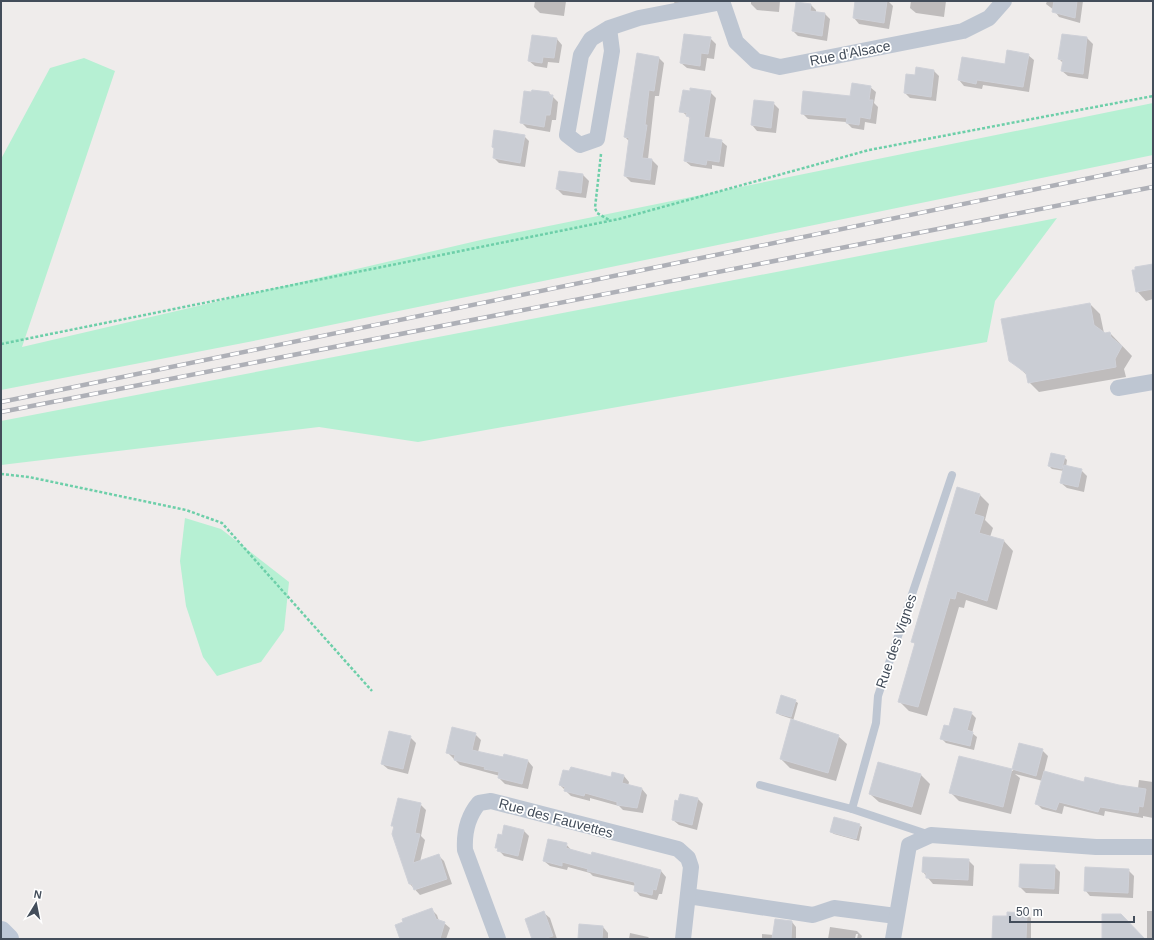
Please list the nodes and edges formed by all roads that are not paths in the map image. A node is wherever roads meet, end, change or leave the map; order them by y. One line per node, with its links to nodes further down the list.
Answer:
1 (722, 1): 2 (street, Rue d'Alsace); 3 (street)
2 (1004, 1)
3 (609, 28): 3 (street)
4 (1153, 382): 5 (street)
5 (1118, 388)
6 (952, 475): 8 (lane, Rue des Vignes)
7 (760, 785): 8 (lane)
8 (852, 809): 9 (lane)
9 (931, 835): 10 (street); 12 (street)
10 (1153, 847)
11 (688, 896): 12 (street); 15 (street, Rue des Fauvettes); 16 (street, Rue des Fauvettes)
12 (896, 916): 17 (street)
13 (1, 932): 14 (main road)
14 (8, 939)
15 (498, 939)
16 (683, 939)
17 (893, 939)

